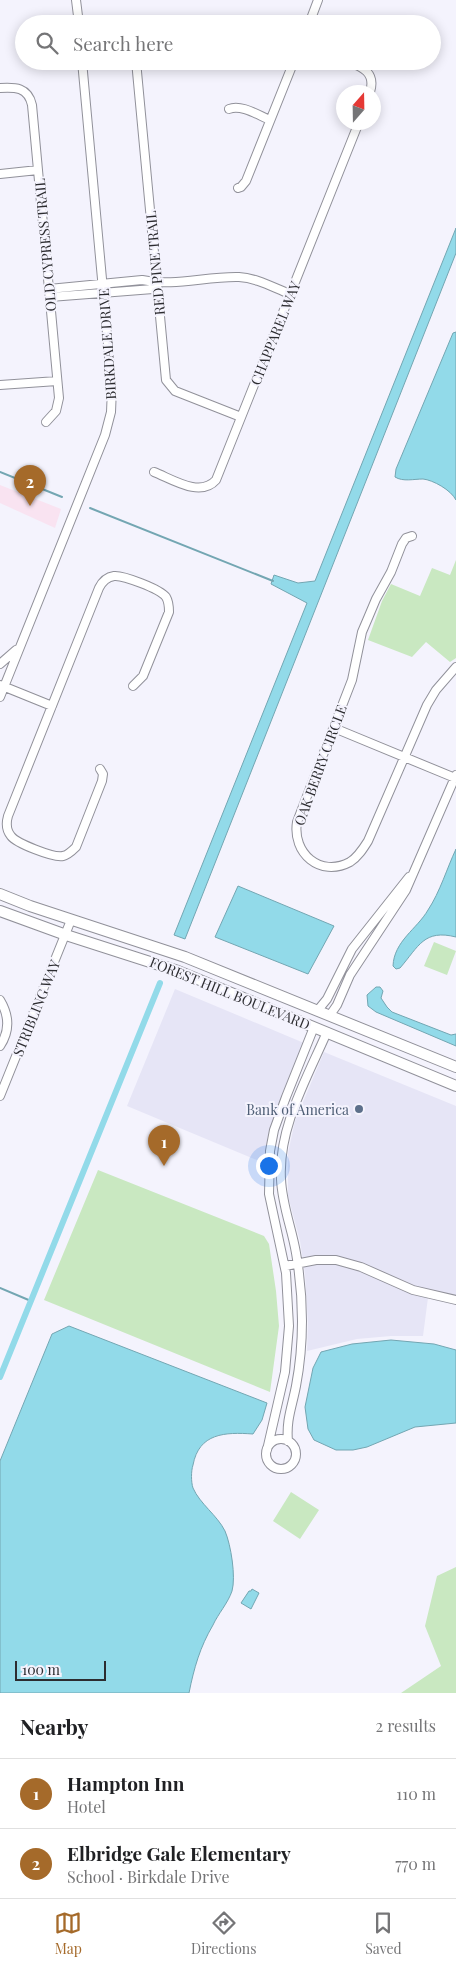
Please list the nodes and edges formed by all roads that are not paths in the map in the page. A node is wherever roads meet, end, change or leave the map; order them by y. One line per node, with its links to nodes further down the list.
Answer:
1 (76, 0): 3 (street)
2 (318, 0): 4 (street)
3 (78, 15)
4 (312, 15)
5 (83, 70): 18 (street, BIRKDALE DRIVE)
6 (137, 70): 17 (street, RED PINE TRAIL)
7 (290, 70): 12 (street)
8 (365, 70): 9 (street)
9 (371, 85)
10 (0, 88): 14 (street, OLD CYPRESS TRAIL)
11 (229, 109): 12 (street)
12 (270, 120): 16 (street)
13 (356, 130): 21 (street, CHAPPAREL WAY)
14 (38, 170): 15 (street); 19 (street, OLD CYPRESS TRAIL)
15 (0, 174)
16 (238, 188)
17 (157, 283): 18 (street); 20 (street); 21 (street); 24 (street, RED PINE TRAIL)
18 (103, 284): 19 (street); 20 (street, BIRKDALE DRIVE)
19 (49, 293): 20 (street); 22 (street, OLD CYPRESS TRAIL)
20 (104, 293): 28 (street, BIRKDALE DRIVE)
21 (290, 294): 24 (street, CHAPPAREL WAY)
22 (58, 381): 23 (street); 25 (street, OLD CYPRESS TRAIL)
23 (0, 385)
24 (241, 417): 26 (street, CHAPPAREL WAY)
25 (46, 422)
26 (154, 472)
27 (412, 536): 35 (street, OAK BERRY CIRCLE)
28 (20, 646): 29 (street); 31 (street, BIRKDALE DRIVE)
29 (0, 664)
30 (456, 667): 36 (street, OAK BERRY CIRCLE)
31 (2, 686): 33 (street, BIRKDALE DRIVE); 34 (street)
32 (134, 686): 34 (street)
33 (0, 697)
34 (52, 706): 37 (street)
35 (334, 728): 36 (street); 36 (street, OAK BERRY CIRCLE)
36 (404, 757): 38 (street)
37 (100, 769)
38 (455, 776): 39 (street)
39 (413, 871): 45 (street); 47 (street)
40 (0, 894): 42 (main road, FOREST HILL BOULEVARD)
41 (0, 911): 43 (main road, FOREST HILL BOULEVARD)
42 (71, 920): 43 (street, STRIBLING WAY); 45 (main road, FOREST HILL BOULEVARD)
43 (66, 935): 46 (main road, FOREST HILL BOULEVARD); 54 (street, STRIBLING WAY)
44 (0, 1000): 51 (street)
45 (318, 1010): 47 (main road, FOREST HILL BOULEVARD)
46 (281, 1013): 47 (main road); 48 (main road, FOREST HILL BOULEVARD)
47 (330, 1015): 49 (main road, FOREST HILL BOULEVARD)
48 (314, 1027): 49 (main road); 50 (main road, FOREST HILL BOULEVARD); 56 (street)
49 (358, 1027): 52 (main road, FOREST HILL BOULEVARD)
50 (327, 1032): 53 (main road, FOREST HILL BOULEVARD); 55 (street)
51 (0, 1046)
52 (456, 1067)
53 (456, 1086)
54 (0, 1096)
55 (285, 1206): 56 (street); 57 (street)
56 (273, 1208): 58 (street)
57 (297, 1264): 58 (street); 59 (street); 60 (street)
58 (285, 1266): 61 (street)
59 (456, 1300)
60 (288, 1441): 61 (street); 61 (street)
61 (267, 1450)

